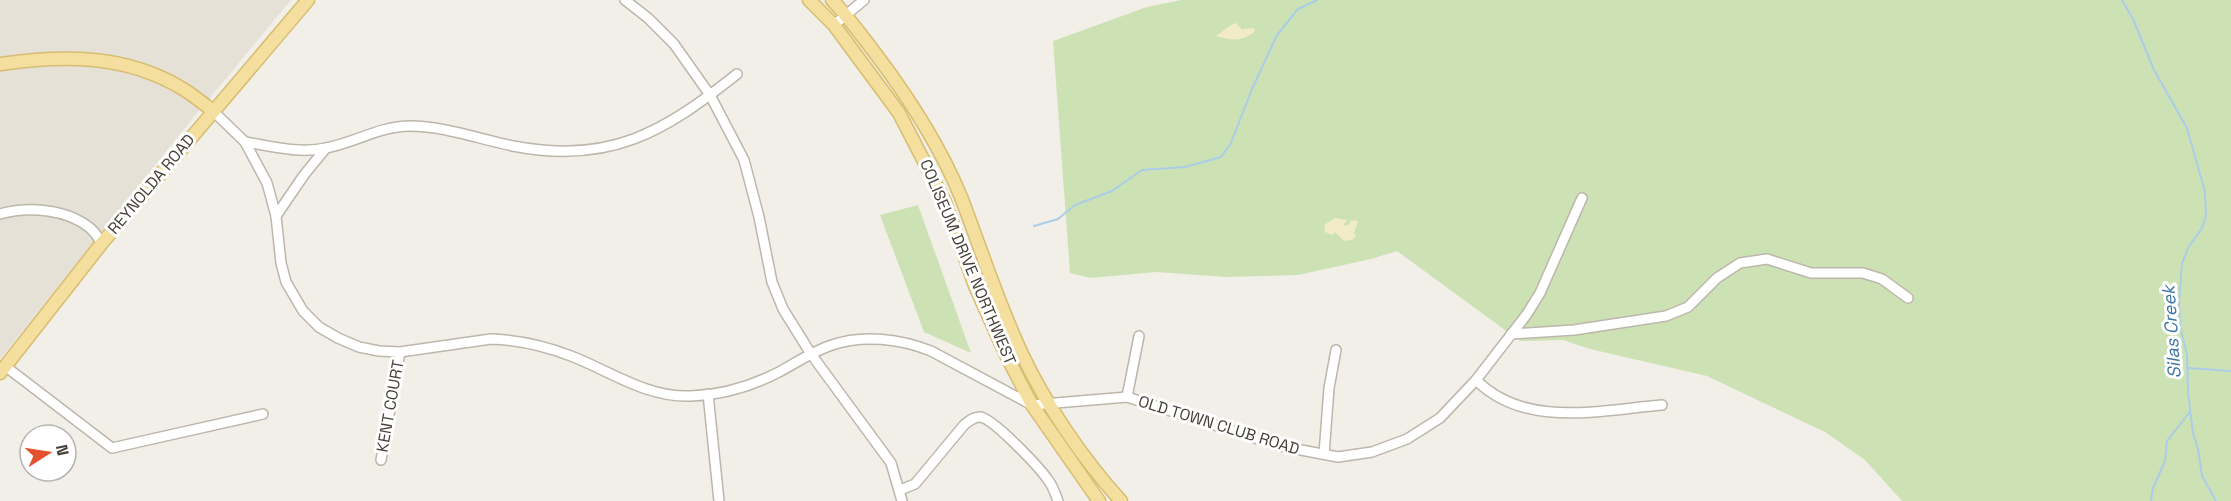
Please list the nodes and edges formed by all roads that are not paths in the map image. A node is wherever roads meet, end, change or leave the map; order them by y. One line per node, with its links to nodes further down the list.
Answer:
1 (308, 0): 11 (main road, REYNOLDA ROAD)
2 (625, 0): 10 (street)
3 (810, 0): 7 (main road, COLISEUM DRIVE NORTHWEST)
4 (832, 0): 6 (main road, COLISEUM DRIVE NORTHWEST)
5 (864, 0): 6 (street)
6 (846, 14): 7 (street); 28 (main road, COLISEUM DRIVE NORTHWEST)
7 (834, 25): 29 (main road, COLISEUM DRIVE NORTHWEST)
8 (0, 64): 11 (main road)
9 (737, 74): 10 (street)
10 (710, 95): 13 (street); 23 (street)
11 (213, 111): 12 (street); 17 (main road, REYNOLDA ROAD)
12 (245, 141): 13 (street); 16 (street)
13 (326, 148): 16 (street)
14 (1582, 198): 19 (street, OLD TOWN CLUB ROAD)
15 (0, 214): 17 (street)
16 (276, 216): 22 (street)
17 (102, 243): 24 (main road, REYNOLDA ROAD)
18 (1908, 298): 19 (street)
19 (1511, 334): 25 (street, OLD TOWN CLUB ROAD)
20 (1139, 336): 27 (street)
21 (1336, 350): 32 (street)
22 (399, 352): 26 (street); 33 (street, KENT COURT)
23 (811, 354): 26 (street); 29 (street); 34 (street)
24 (3, 369): 31 (street)
25 (1476, 380): 30 (street); 32 (street, OLD TOWN CLUB ROAD)
26 (708, 394): 35 (street)
27 (1128, 398): 28 (street, OLD TOWN CLUB ROAD); 32 (street, OLD TOWN CLUB ROAD)
28 (1049, 403): 29 (street, OLD TOWN CLUB ROAD); 39 (main road, COLISEUM DRIVE NORTHWEST)
29 (1032, 405): 38 (main road, COLISEUM DRIVE NORTHWEST)
30 (1662, 405)
31 (263, 414)
32 (1324, 454)
33 (381, 460)
34 (900, 490): 36 (street); 37 (street)
35 (719, 501)
36 (902, 501)
37 (1058, 501)
38 (1099, 501)
39 (1121, 501)

